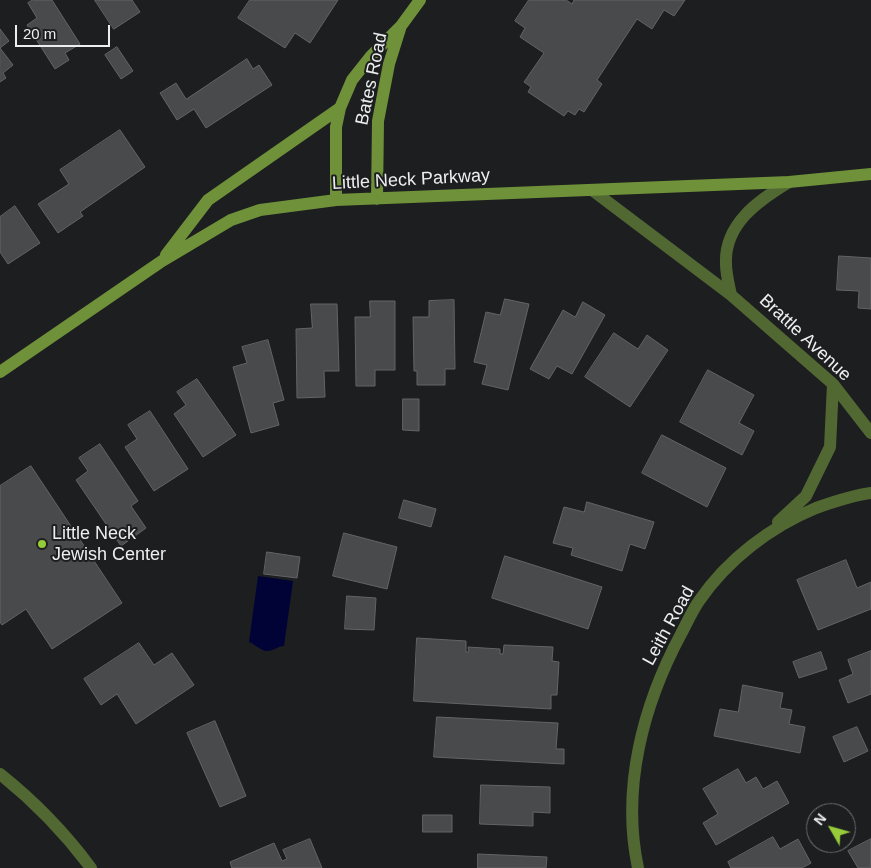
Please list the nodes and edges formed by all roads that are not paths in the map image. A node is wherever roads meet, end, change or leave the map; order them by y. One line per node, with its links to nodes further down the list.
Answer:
1 (420, 0): 2 (main road, Bates Road)
2 (401, 26): 3 (main road, Bates Road); 7 (main road, Bates Road)
3 (340, 108): 8 (main road, Bates Road); 9 (main road)
4 (871, 174): 5 (main road, Little Neck Parkway)
5 (789, 182): 6 (main road, Little Neck Parkway); 10 (street, Brattle Avenue)
6 (592, 190): 7 (main road, Little Neck Parkway); 10 (street, Brattle Avenue)
7 (377, 199): 8 (main road, Little Neck Parkway)
8 (336, 200): 9 (main road, Little Neck Parkway)
9 (162, 261): 11 (main road, Little Neck Parkway)
10 (731, 294): 12 (street, Brattle Avenue)
11 (0, 372)
12 (833, 384): 13 (street, Brattle Avenue); 15 (street)
13 (871, 433)
14 (871, 493): 15 (street, Leith Road)
15 (763, 537): 18 (street, Leith Road)
16 (0, 774): 17 (street)
17 (92, 868)
18 (638, 868)

